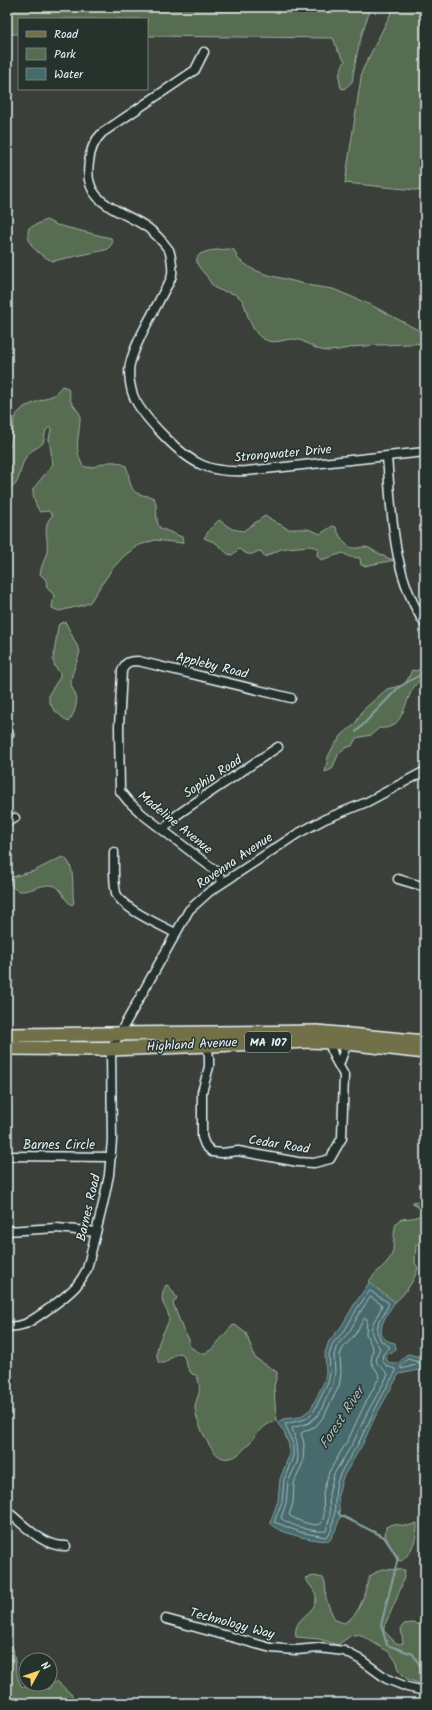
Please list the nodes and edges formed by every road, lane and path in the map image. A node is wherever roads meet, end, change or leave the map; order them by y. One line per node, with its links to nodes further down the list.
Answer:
1 (204, 52): 3 (street, Strongwater Drive)
2 (425, 452): 3 (street, Strongwater Drive)
3 (387, 457): 4 (street)
4 (425, 624)
5 (128, 661): 6 (street, Appleby Road); 9 (street, Madeline Avenue)
6 (291, 698)
7 (278, 747): 9 (street, Sophia Road)
8 (425, 771): 12 (street, Ravenna Avenue)
9 (163, 830): 12 (street, Madeline Avenue)
10 (114, 852): 14 (street)
11 (398, 879): 13 (street)
12 (223, 882): 14 (street, Ravenna Avenue)
13 (425, 887)
14 (175, 933): 15 (street, Ravenna Avenue)
15 (118, 1034): 16 (main road, Highland Avenue / MA 107); 19 (main road, Highland Avenue / MA 107); 22 (street, Ravenna Avenue)
16 (7, 1035)
17 (329, 1042): 18 (main road, Highland Avenue / MA 107); 20 (main road, Highland Avenue / MA 107); 24 (street, Cedar Road)
18 (347, 1042): 23 (main road, Highland Avenue / MA 107); 24 (street)
19 (425, 1042)
20 (207, 1044): 22 (main road, Highland Avenue / MA 107); 24 (street, Cedar Road)
21 (7, 1048): 22 (main road, Highland Avenue / MA 107)
22 (111, 1049): 26 (street, Barnes Road)
23 (425, 1052)
24 (339, 1065)
25 (7, 1156): 26 (street, Barnes Circle)
26 (111, 1157): 28 (street, Barnes Road)
27 (7, 1231): 28 (street)
28 (96, 1232): 29 (street, Barnes Road)
29 (7, 1326)
30 (7, 1511): 31 (street)
31 (66, 1546)
32 (166, 1619): 33 (street, Technology Way)
33 (425, 1691)

